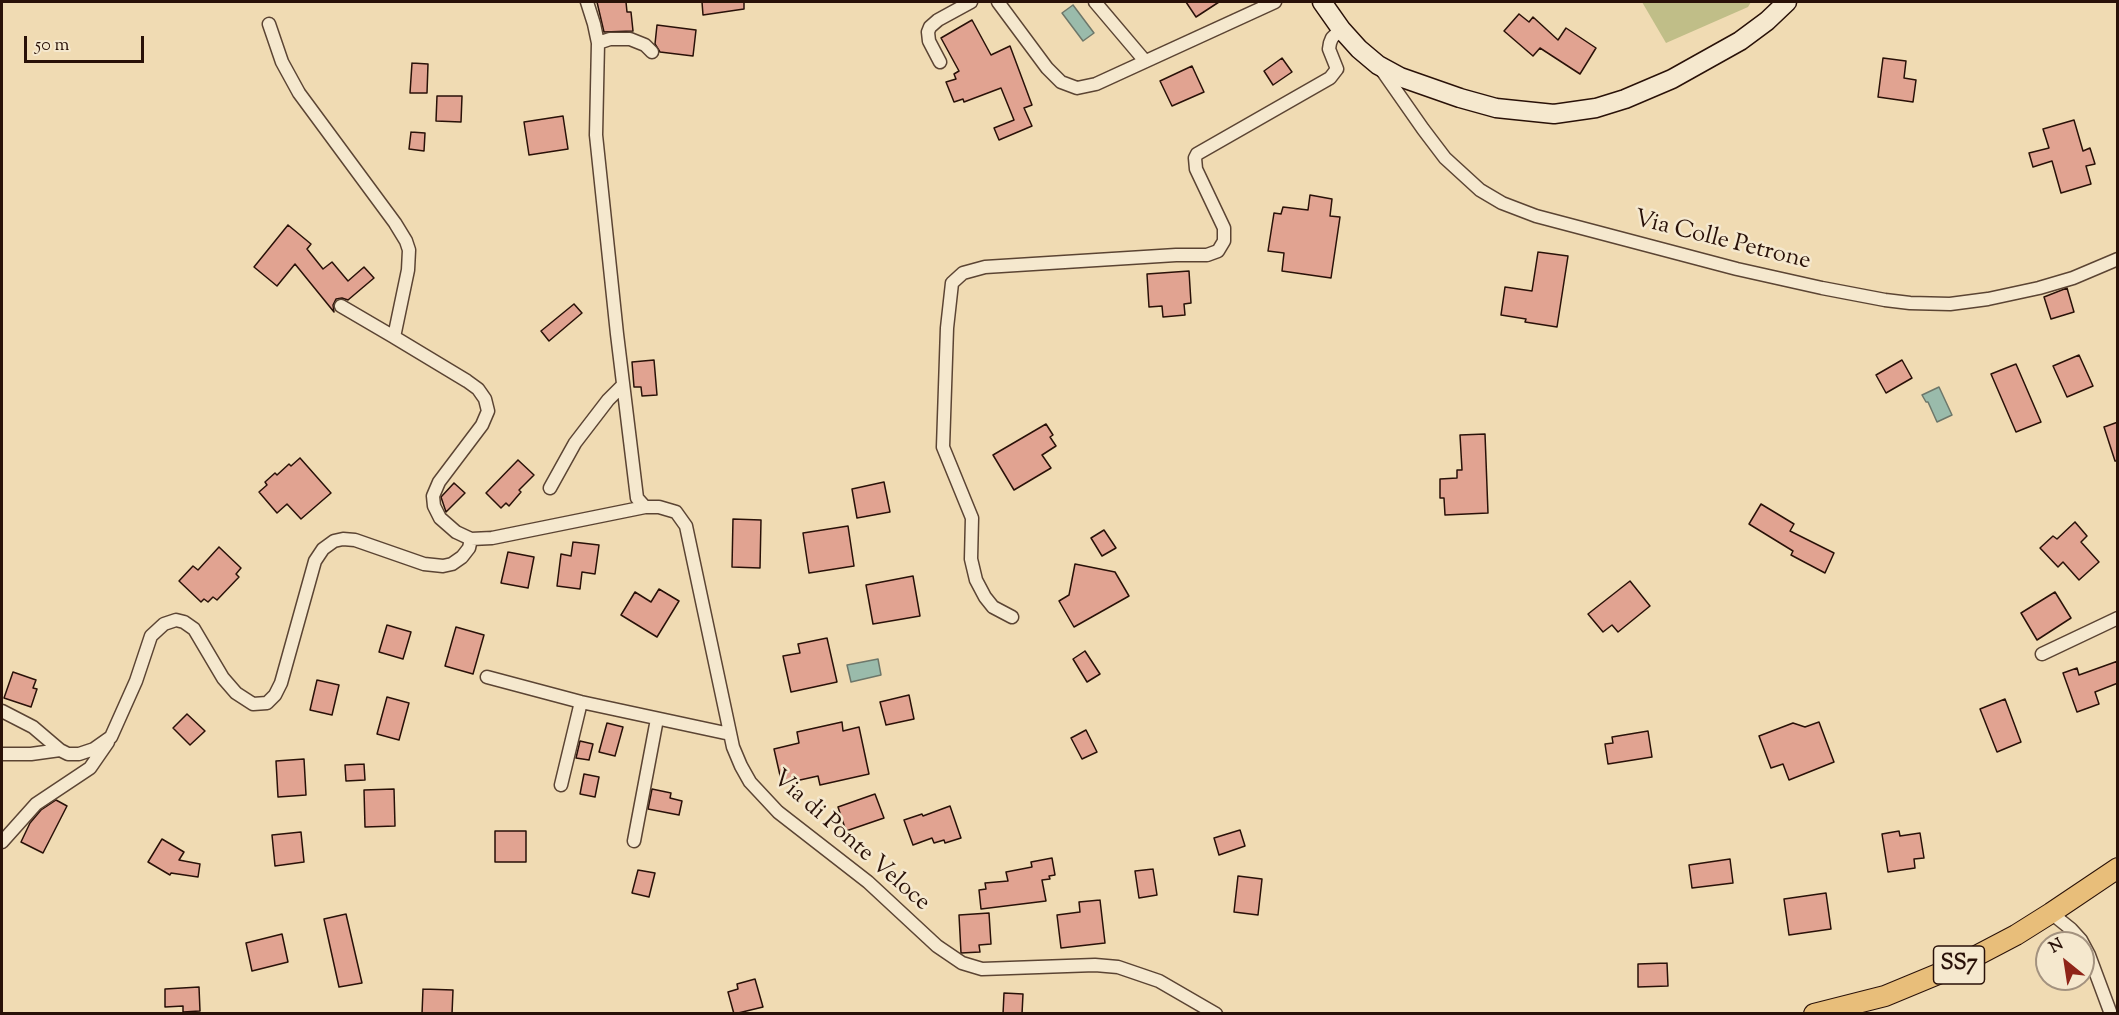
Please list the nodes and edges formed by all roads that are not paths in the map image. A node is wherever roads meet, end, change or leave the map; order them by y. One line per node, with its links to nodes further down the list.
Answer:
1 (587, 2): 10 (street)
2 (971, 2): 13 (street)
3 (998, 2): 12 (street)
4 (1095, 2): 12 (street)
5 (1275, 2): 12 (street)
6 (1322, 2): 9 (main road)
7 (1787, 2): 14 (main road)
8 (269, 24): 17 (street)
9 (1341, 29): 14 (main road); 22 (street)
10 (598, 43): 11 (street); 18 (street)
11 (652, 52)
12 (1145, 61)
13 (940, 62)
14 (1378, 65): 15 (street, Via Colle Petrone)
15 (2118, 260)
16 (341, 306): 17 (street)
17 (394, 337): 21 (street)
18 (623, 385): 19 (street); 20 (street)
19 (550, 488)
20 (637, 505): 21 (street, Via di Ponte Veloce); 29 (street, Via di Ponte Veloce)
21 (471, 539): 30 (street)
22 (1012, 617)
23 (2118, 618): 24 (street)
24 (2042, 654)
25 (487, 677): 26 (street)
26 (581, 702): 28 (street); 33 (street)
27 (2, 711): 31 (street)
28 (657, 720): 29 (street); 34 (street)
29 (730, 734): 40 (street, Via di Ponte Veloce)
30 (111, 737): 31 (street); 35 (street)
31 (60, 750): 32 (street)
32 (2, 754)
33 (561, 785)
34 (634, 841)
35 (2, 842)
36 (2118, 867): 38 (main road)
37 (2118, 876): 38 (main road, SS7)
38 (2090, 887): 39 (main road, SS7)
39 (2051, 913): 41 (main road, SS7); 42 (street)
40 (1215, 1014)
41 (1814, 1014)
42 (2111, 1014)

